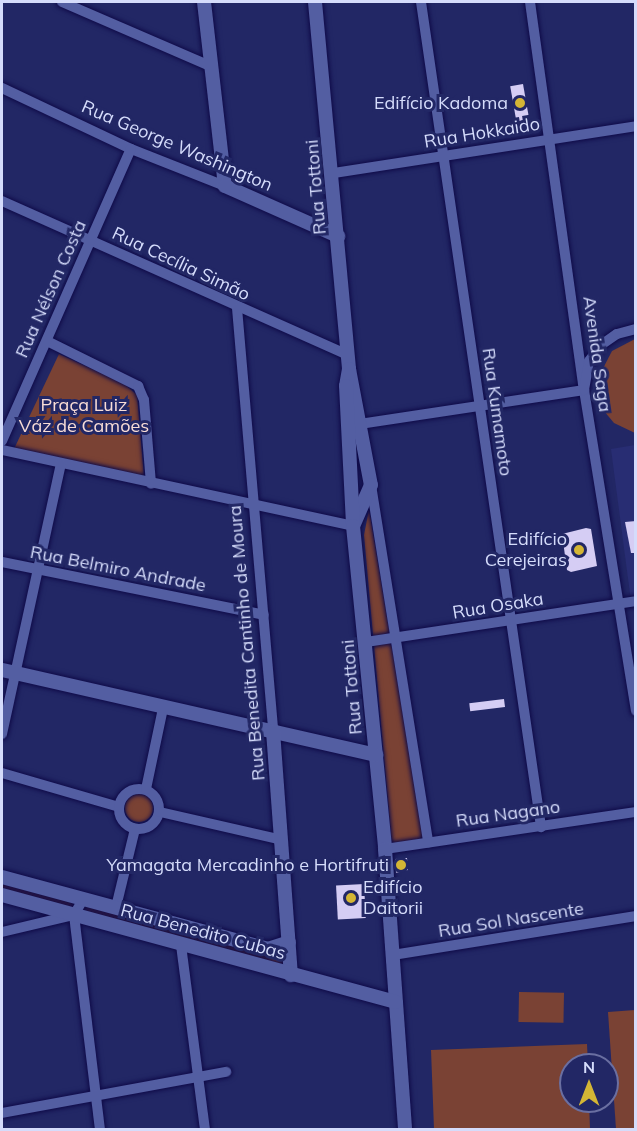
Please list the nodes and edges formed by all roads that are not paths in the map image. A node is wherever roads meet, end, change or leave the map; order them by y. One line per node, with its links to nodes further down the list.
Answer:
1 (62, 2): 6 (street)
2 (204, 2): 6 (street)
3 (315, 2): 12 (street, Rua Tottoni)
4 (421, 2): 11 (street, Rua Kumamoto)
5 (530, 2): 9 (street, Avenida Saga)
6 (210, 66): 13 (street)
7 (2, 88): 10 (street, Rua George Washington)
8 (636, 126): 9 (street, Rua Hokkaido)
9 (550, 139): 11 (street, Rua Hokkaido); 22 (street, Avenida Saga)
10 (131, 149): 13 (street, Rua George Washington); 16 (street, Rua Nélson Costa)
11 (446, 155): 12 (street, Rua Hokkaido); 23 (street, Rua Kumamoto)
12 (334, 172): 15 (street, Rua Tottoni)
13 (225, 186): 15 (street, Rua George Washington)
14 (2, 201): 16 (street, Rua Cecília Simão)
15 (338, 236): 20 (street, Rua Tottoni)
16 (90, 240): 17 (street, Rua Cecília Simão); 19 (street, Rua Nélson Costa)
17 (237, 308): 20 (street, Rua Cecília Simão); 31 (street, Rua Benedita Cantinho de Moura)
18 (636, 329): 22 (street)
19 (47, 341): 26 (street, Rua Nélson Costa); 29 (street)
20 (348, 355): 21 (street, Rua Tottoni)
21 (349, 369): 24 (street, Rua Tottoni); 25 (street, Rua Tottoni)
22 (584, 390): 23 (street); 36 (street, Avenida Saga)
23 (478, 406): 24 (street); 38 (street, Rua Kumamoto)
24 (362, 424): 25 (street); 30 (street, Rua Tottoni)
25 (347, 426): 32 (street, Rua Tottoni)
26 (2, 441)
27 (2, 450): 28 (street)
28 (61, 464): 29 (street); 34 (street)
29 (151, 484): 31 (street)
30 (371, 485): 32 (street); 39 (street, Rua Tottoni)
31 (254, 506): 32 (street); 37 (street, Rua Benedita Cantinho de Moura)
32 (353, 526): 40 (street, Rua Tottoni)
33 (2, 562): 34 (street, Rua Belmiro Andrade)
34 (40, 570): 37 (street, Rua Belmiro Andrade); 41 (street)
35 (636, 601): 36 (street, Rua Osaka)
36 (620, 603): 38 (street, Rua Osaka); 43 (street, Avenida Saga)
37 (264, 615): 44 (street, Rua Benedita Cantinho de Moura)
38 (512, 621): 39 (street, Rua Osaka); 52 (street, Rua Kumamoto)
39 (397, 639): 40 (street, Rua Osaka); 55 (street, Rua Tottoni)
40 (366, 642): 46 (street, Rua Tottoni)
41 (8, 671): 42 (street); 45 (street)
42 (163, 708): 44 (street); 48 (street)
43 (636, 711)
44 (273, 731): 46 (street); 54 (street, Rua Benedita Cantinho de Moura)
45 (2, 734)
46 (376, 755): 56 (street, Rua Tottoni)
47 (2, 773): 49 (street)
48 (146, 789): 49 (street); 50 (street)
49 (119, 807): 53 (street)
50 (160, 812): 53 (street); 54 (street)
51 (636, 812): 52 (street, Rua Nagano)
52 (542, 827): 55 (street, Rua Nagano)
53 (135, 829): 60 (street)
54 (282, 840): 64 (street, Rua Benedita Cantinho de Moura)
55 (429, 842): 56 (street, Rua Nagano)
56 (384, 849): 67 (street, Rua Tottoni)
57 (2, 877): 59 (street)
58 (2, 894): 61 (street, Rua Benedito Cubas)
59 (84, 898): 60 (street); 61 (street)
60 (116, 907): 66 (street)
61 (74, 915): 63 (street); 65 (street, Rua Benedito Cubas); 73 (street)
62 (636, 916): 67 (street, Rua Sol Nascente)
63 (2, 932)
64 (289, 942): 66 (street); 69 (street, Rua Benedita Cantinho de Moura)
65 (181, 945): 68 (street, Rua Benedito Cubas); 72 (street)
66 (259, 948): 68 (street)
67 (393, 955): 70 (street, Rua Tottoni)
68 (254, 964): 69 (street, Rua Benedito Cubas)
69 (291, 975): 70 (street, Rua Benedito Cubas)
70 (396, 1002): 77 (street, Rua Tottoni)
71 (226, 1072): 72 (street)
72 (198, 1077): 73 (street); 76 (street)
73 (95, 1096): 74 (street); 75 (street)
74 (2, 1113)
75 (100, 1130)
76 (205, 1130)
77 (405, 1130)

